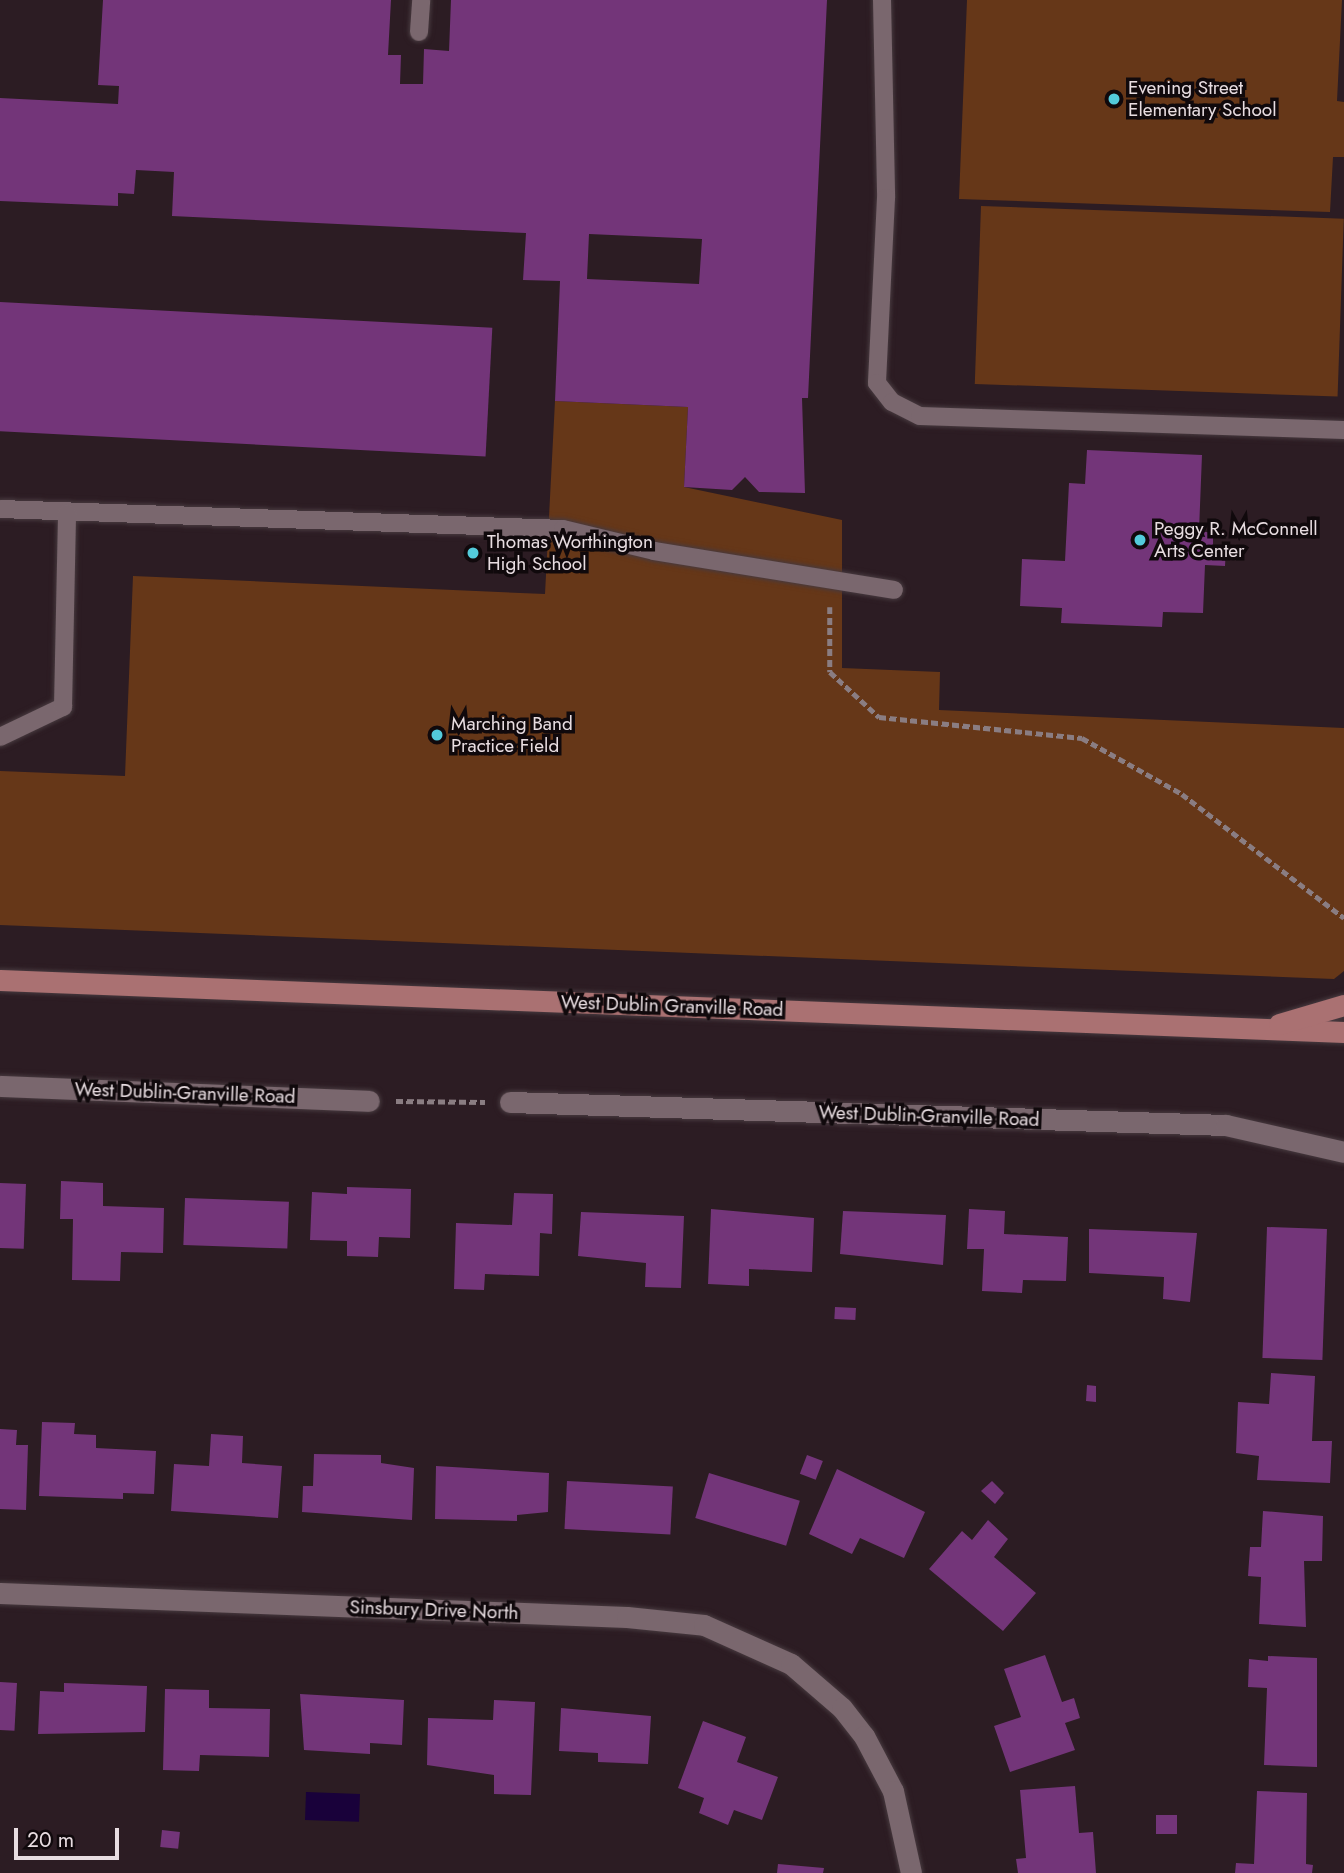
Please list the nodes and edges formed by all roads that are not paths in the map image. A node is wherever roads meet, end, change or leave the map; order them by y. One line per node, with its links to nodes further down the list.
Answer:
1 (421, 0): 3 (lane)
2 (882, 0): 4 (lane)
3 (419, 32)
4 (1344, 430)
5 (0, 509): 6 (lane)
6 (68, 513): 7 (lane); 8 (lane)
7 (894, 590)
8 (0, 737)
9 (0, 980): 11 (main road, West Dublin Granville Road)
10 (1344, 1005): 11 (main road)
11 (1264, 1028): 12 (main road, West Dublin Granville Road)
12 (1344, 1032)
13 (0, 1086): 14 (street, West Dublin-Granville Road)
14 (369, 1101)
15 (510, 1102): 16 (street, West Dublin-Granville Road)
16 (1344, 1152)
17 (0, 1593): 18 (street, Sinsbury Drive North)
18 (912, 1873)

